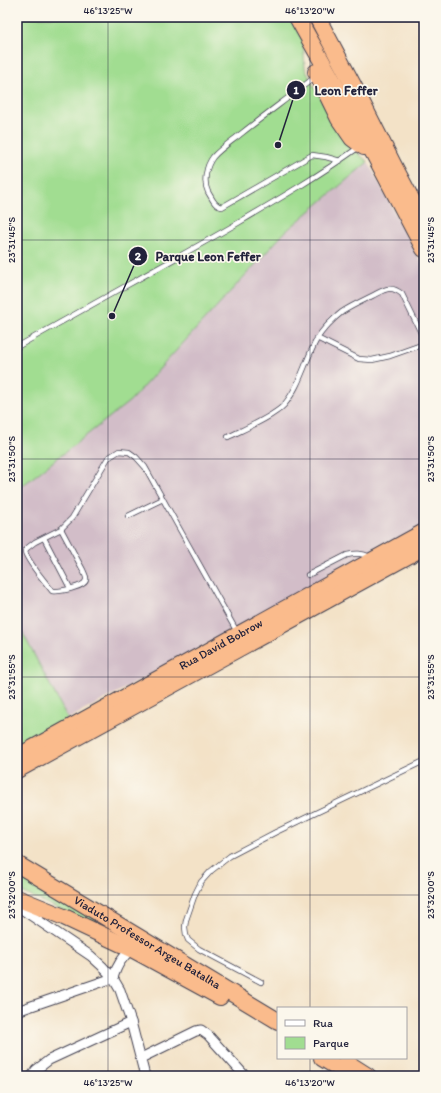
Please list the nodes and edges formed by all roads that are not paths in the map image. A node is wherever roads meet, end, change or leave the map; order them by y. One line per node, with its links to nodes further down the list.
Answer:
1 (297, 17): 3 (highway)
2 (317, 17): 4 (highway)
3 (315, 49): 4 (highway); 5 (highway); 6 (highway)
4 (337, 55): 8 (highway)
5 (318, 75): 6 (highway); 7 (lane)
6 (368, 150): 7 (lane); 9 (highway)
7 (340, 161): 13 (lane)
8 (424, 223)
9 (424, 248)
10 (317, 338): 11 (lane); 12 (lane); 14 (lane)
11 (424, 339)
12 (424, 344)
13 (17, 347)
14 (228, 437)
15 (164, 499): 16 (lane); 17 (lane); 24 (lane)
16 (128, 516)
17 (61, 529): 19 (lane); 23 (lane)
18 (424, 532): 21 (highway, Rua David Bobrow)
19 (44, 538): 23 (lane); 23 (lane)
20 (424, 547): 27 (highway, Rua David Bobrow)
21 (375, 559): 22 (lane); 24 (highway, Rua David Bobrow)
22 (308, 575)
23 (70, 588)
24 (238, 635): 25 (highway, Rua David Bobrow)
25 (17, 757)
26 (424, 761): 33 (lane)
27 (17, 770)
28 (17, 864): 35 (highway, Viaduto Professor Argeu Batalha)
29 (17, 898): 31 (highway, Viaduto Professor Argeu Batalha)
30 (17, 906): 32 (street)
31 (132, 949): 32 (street); 35 (highway, Viaduto Professor Argeu Batalha)
32 (113, 978): 34 (street); 37 (street)
33 (262, 982)
34 (17, 1011)
35 (258, 1014): 36 (highway, Viaduto Professor Argeu Batalha); 38 (highway, Viaduto Professor Argeu Batalha)
36 (277, 1021)
37 (131, 1022): 39 (street); 42 (street)
38 (277, 1030)
39 (141, 1058): 43 (street); 44 (street)
40 (324, 1059): 45 (highway)
41 (341, 1059): 46 (highway)
42 (32, 1076)
43 (145, 1076)
44 (245, 1076)
45 (352, 1076)
46 (368, 1076)

